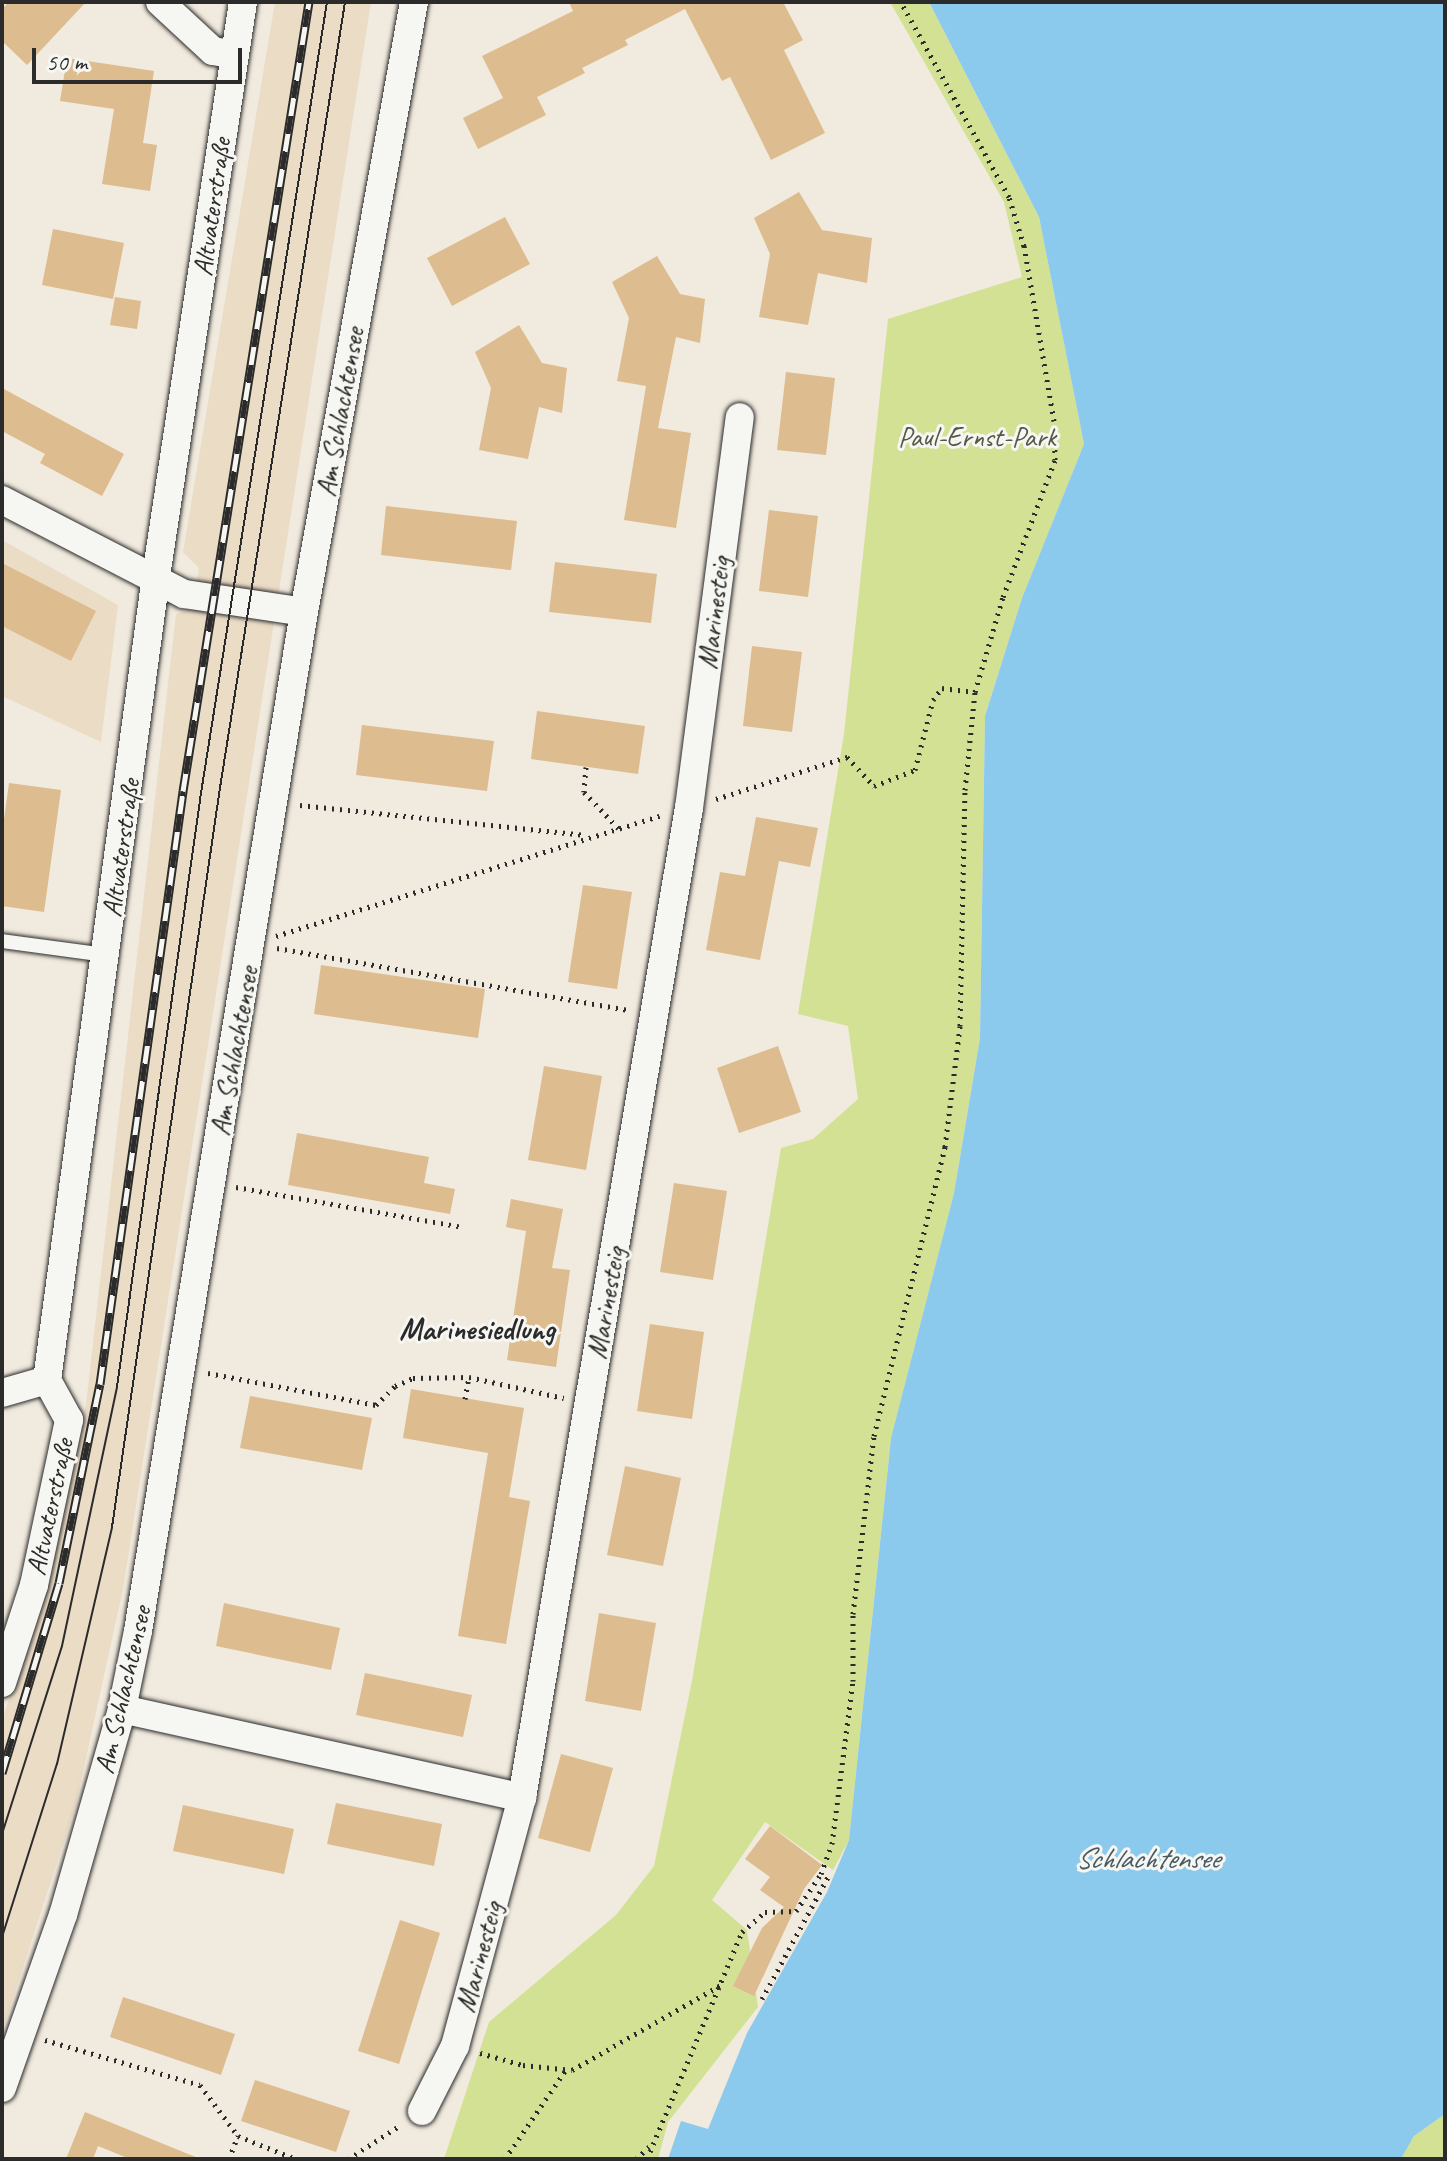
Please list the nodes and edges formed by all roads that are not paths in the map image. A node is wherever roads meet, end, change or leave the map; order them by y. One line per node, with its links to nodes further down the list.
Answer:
1 (160, 2): 4 (street)
2 (243, 2): 4 (street, Altvaterstraße)
3 (414, 2): 8 (street, Am Schlachtensee)
4 (235, 55): 7 (street, Altvaterstraße)
5 (740, 417): 15 (street, Marinesteig)
6 (2, 500): 7 (street)
7 (155, 583): 8 (street); 10 (street, Altvaterstraße)
8 (304, 612): 14 (street, Am Schlachtensee)
9 (2, 941): 10 (lane)
10 (107, 955): 11 (street, Altvaterstraße)
11 (47, 1380): 12 (street); 13 (street, Altvaterstraße)
12 (2, 1393)
13 (2, 1683)
14 (122, 1709): 15 (street); 16 (street, Am Schlachtensee)
15 (522, 1798): 17 (street, Marinesteig)
16 (2, 2088)
17 (422, 2111)

